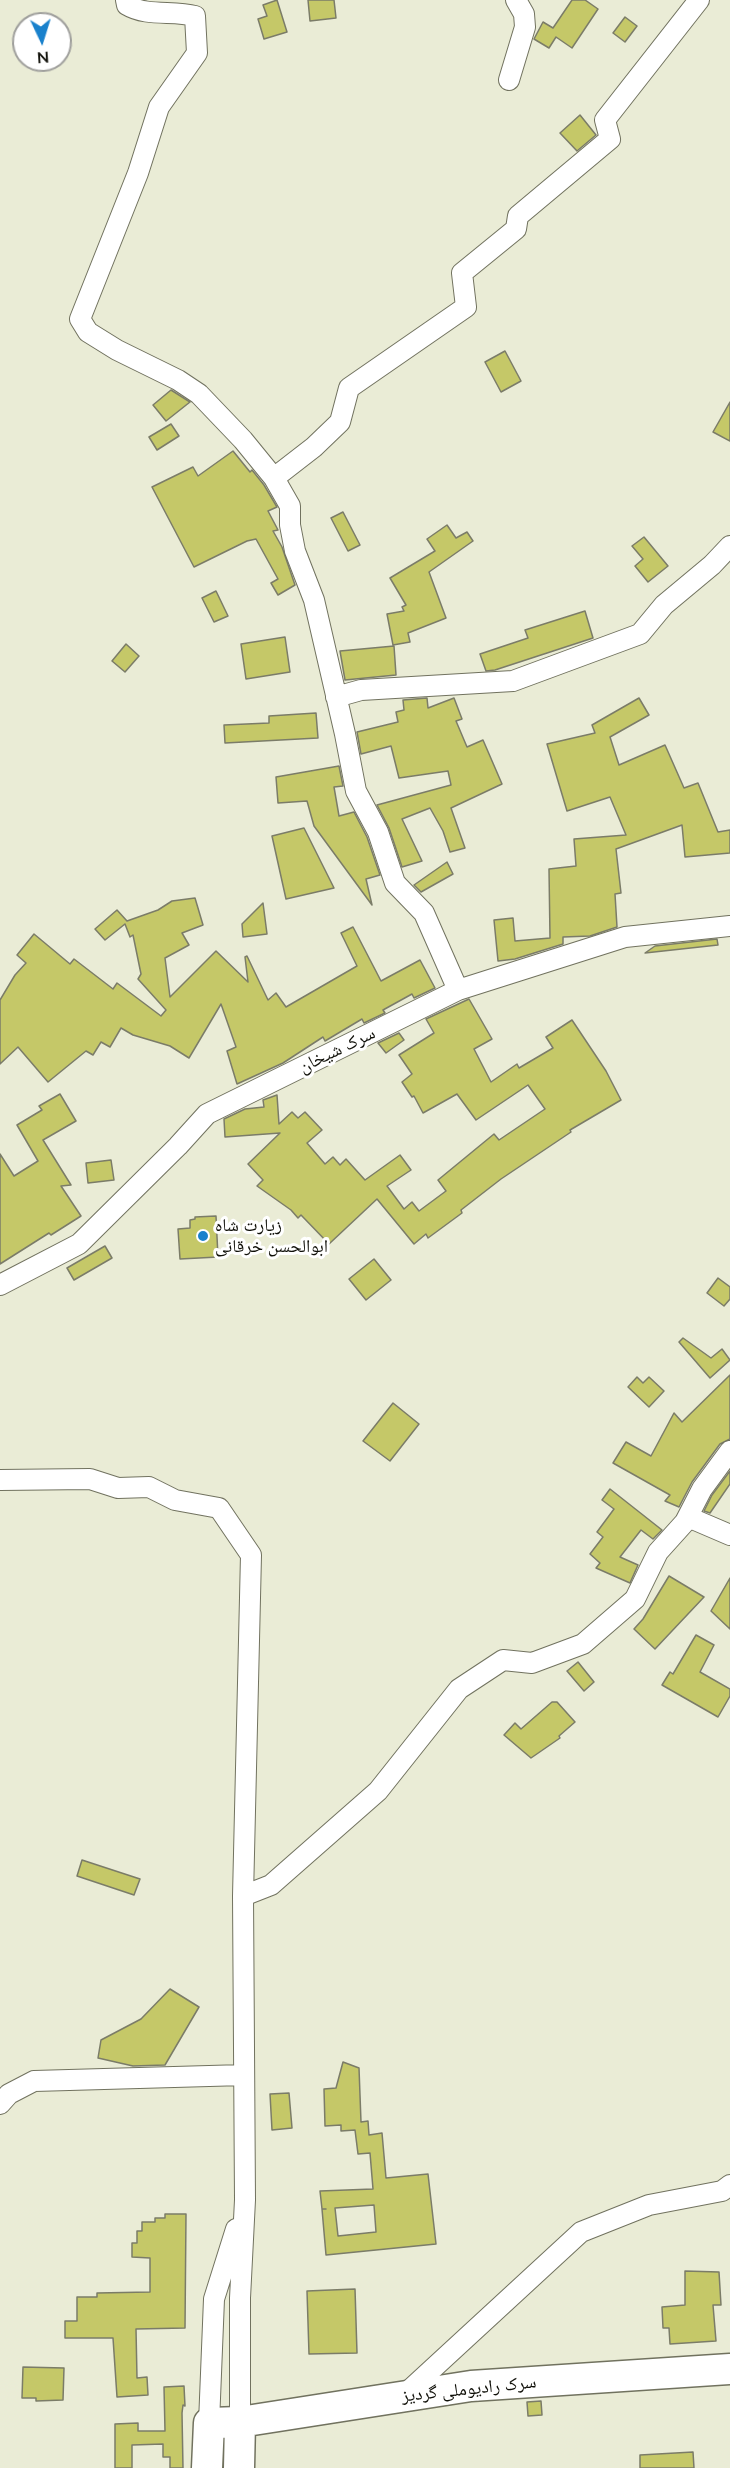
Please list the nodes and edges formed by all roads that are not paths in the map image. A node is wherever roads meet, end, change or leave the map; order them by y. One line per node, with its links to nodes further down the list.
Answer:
1 (126, 0): 5 (street)
2 (516, 0): 4 (street)
3 (699, 0): 5 (street)
4 (509, 80)
5 (274, 478): 7 (street)
6 (730, 546): 7 (street)
7 (336, 697): 9 (street)
8 (730, 926): 9 (street, سرک شیخان)
9 (458, 990): 10 (street, سرک شیخان)
10 (0, 1285)
11 (730, 1451): 13 (street)
12 (0, 1480): 15 (street)
13 (688, 1517): 14 (street); 15 (street)
14 (730, 1535)
15 (243, 1896): 16 (street)
16 (244, 2075): 17 (street); 20 (street)
17 (0, 2104)
18 (730, 2185): 19 (street)
19 (682, 2199): 21 (street); 23 (street)
20 (245, 2200): 24 (street); 25 (street)
21 (730, 2200)
22 (730, 2369): 23 (highway, سرک رادیوملی گردیز)
23 (403, 2396): 24 (highway, سرک رادیوملی گردیز)
24 (240, 2422): 25 (highway, سرک رادیوملی گردیز); 27 (highway)
25 (209, 2423): 26 (highway)
26 (207, 2468)
27 (239, 2468)

